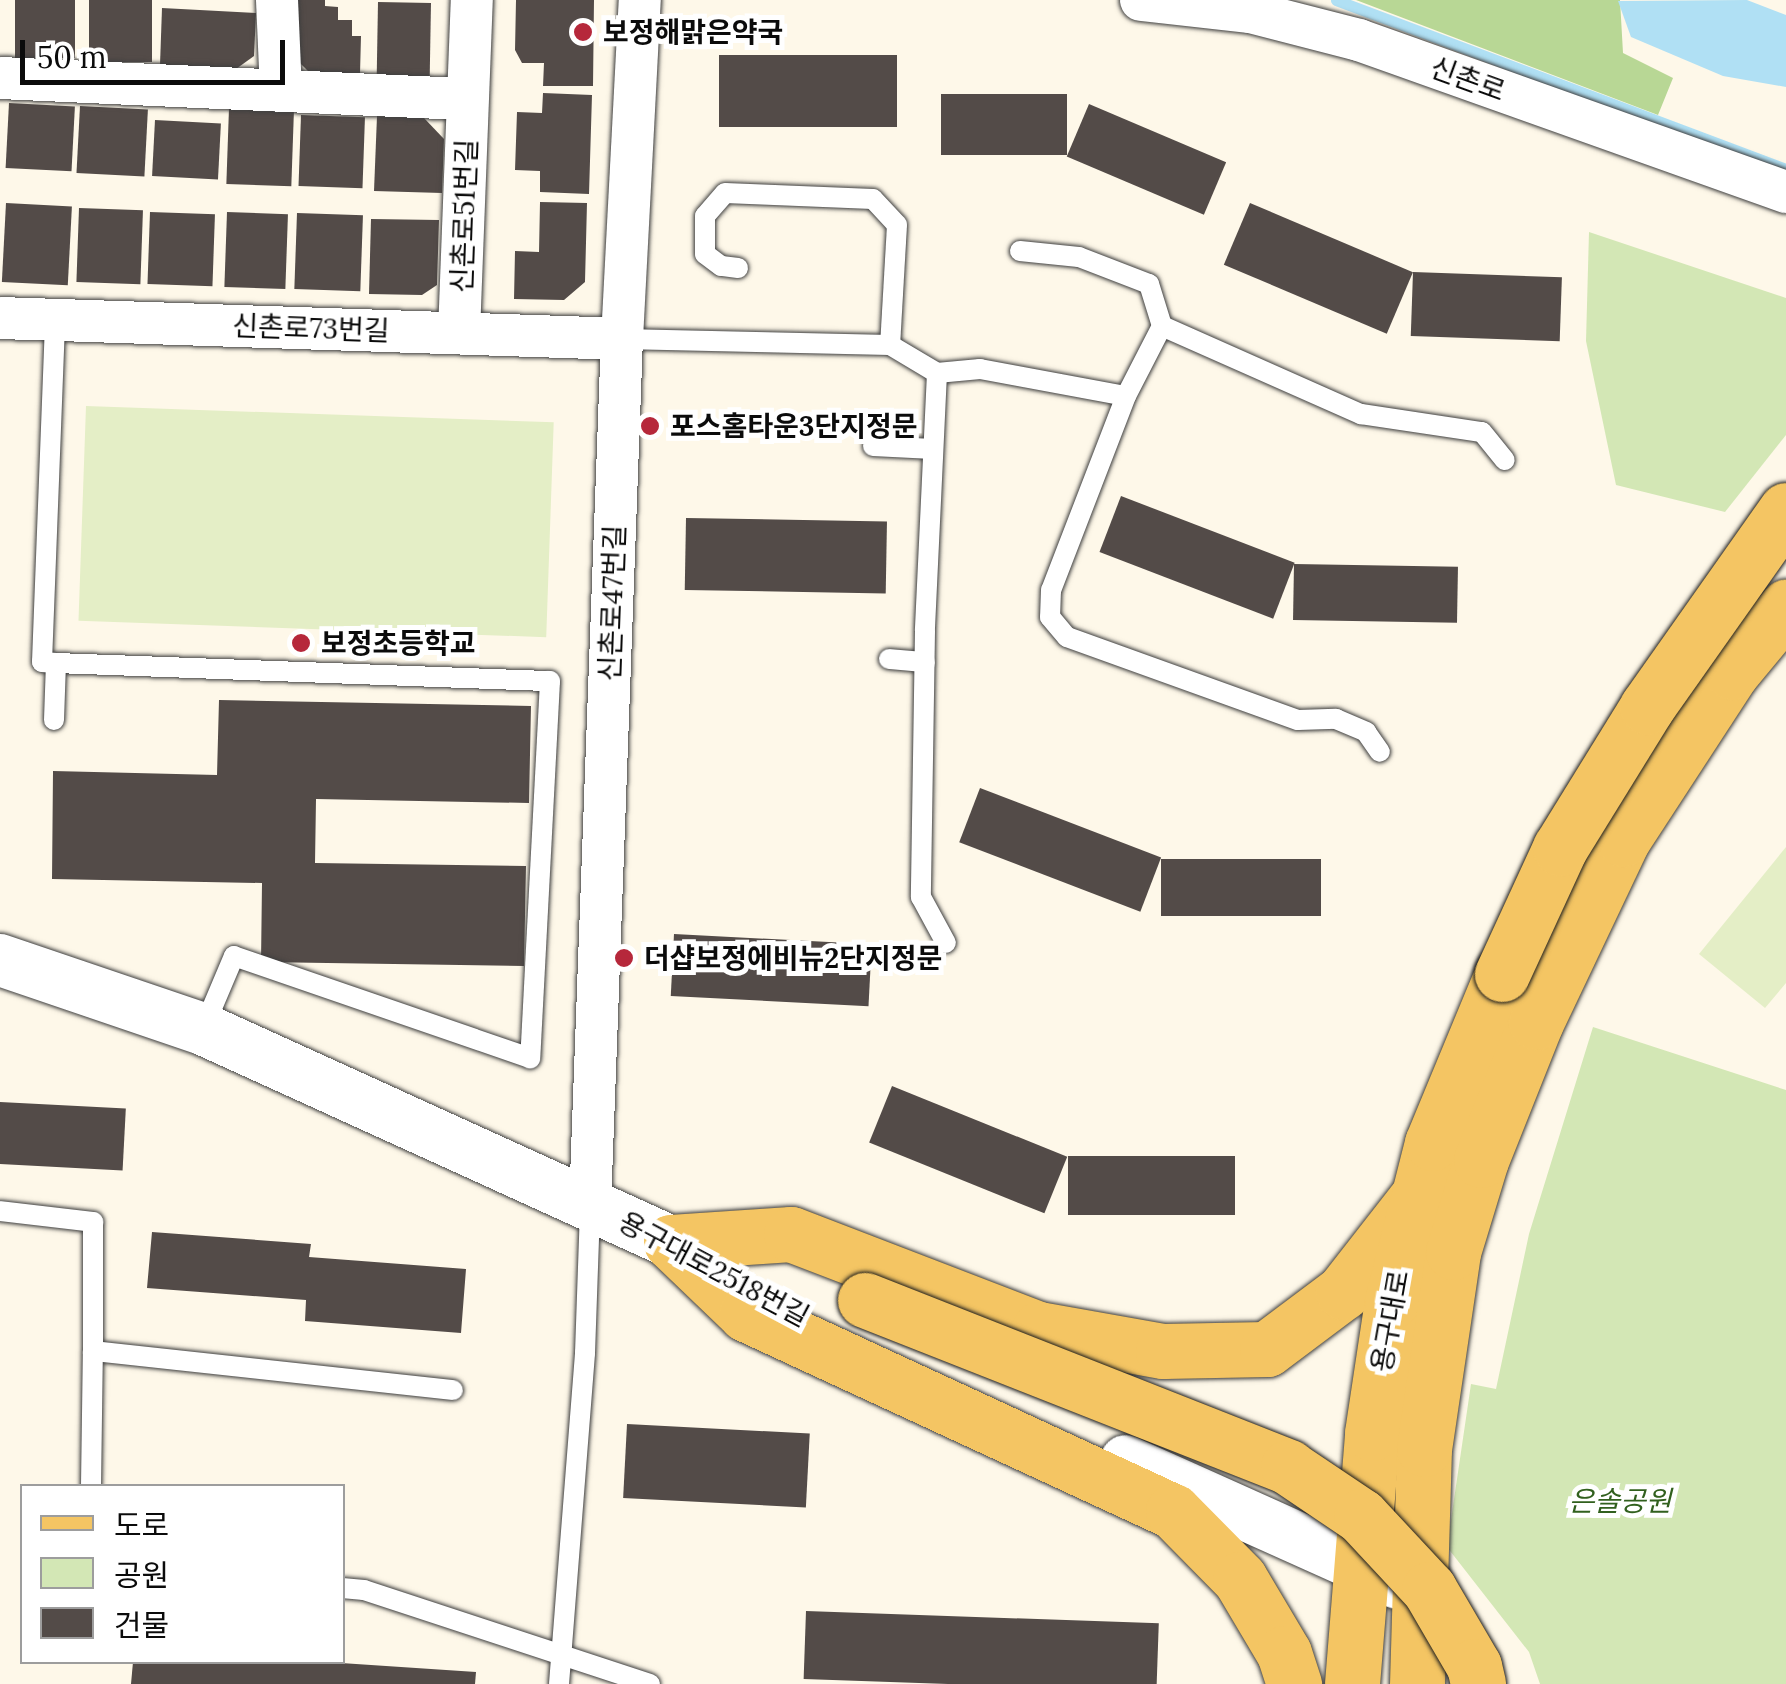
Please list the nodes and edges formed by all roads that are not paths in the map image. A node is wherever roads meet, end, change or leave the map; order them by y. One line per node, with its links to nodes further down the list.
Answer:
1 (277, 0): 6 (street)
2 (472, 0): 7 (street, 신촌로51번길)
3 (640, 0): 15 (street, 신촌로47번길)
4 (1141, 0): 8 (street, 신촌로)
5 (0, 78): 6 (street, 신촌로51번길)
6 (281, 91): 7 (street, 신촌로51번길)
7 (468, 99): 14 (street, 신촌로51번길)
8 (1786, 192)
9 (1020, 251): 13 (lane)
10 (738, 268): 16 (lane)
11 (0, 318): 12 (street, 신촌로73번길)
12 (54, 320): 14 (street, 신촌로73번길); 26 (lane)
13 (1162, 326): 18 (lane); 21 (lane)
14 (459, 333): 15 (street, 신촌로73번길)
15 (622, 339): 16 (lane); 34 (street, 신촌로47번길)
16 (890, 346): 17 (lane)
17 (937, 373): 18 (lane); 20 (lane)
18 (1126, 396): 28 (lane)
19 (873, 446): 20 (lane)
20 (934, 449): 25 (lane)
21 (1505, 460)
22 (1786, 510): 32 (main road, 용구대로, bridge)
23 (1786, 607): 38 (main road, 용구대로)
24 (889, 660): 25 (lane)
25 (925, 662): 29 (lane)
26 (56, 663): 27 (lane); 31 (lane)
27 (54, 720)
28 (1380, 752)
29 (946, 942)
30 (0, 960): 31 (street, 용구대로2518번길)
31 (204, 1029): 34 (street, 용구대로2518번길)
32 (1432, 1142): 33 (main road, 용구대로); 38 (main road)
33 (1415, 1200): 36 (main road); 41 (main road, 용구대로)
34 (590, 1206): 36 (street, 용구대로2518번길); 44 (lane)
35 (0, 1211): 37 (lane)
36 (671, 1242): 41 (street, 용구대로2518번길); 47 (main road); 50 (main road, bridge)
37 (93, 1352): 39 (lane); 40 (lane)
38 (1434, 1369): 43 (main road, 용구대로)
39 (453, 1390)
40 (91, 1484)
41 (1361, 1566): 43 (street, 용구대로2518번길); 48 (main road, 용구대로)
42 (345, 1588): 44 (lane)
43 (1421, 1594): 49 (main road, 용구대로)
44 (562, 1656): 45 (lane); 46 (lane)
45 (559, 1684)
46 (650, 1684)
47 (1294, 1684)
48 (1352, 1684)
49 (1417, 1684)
50 (1478, 1684)

